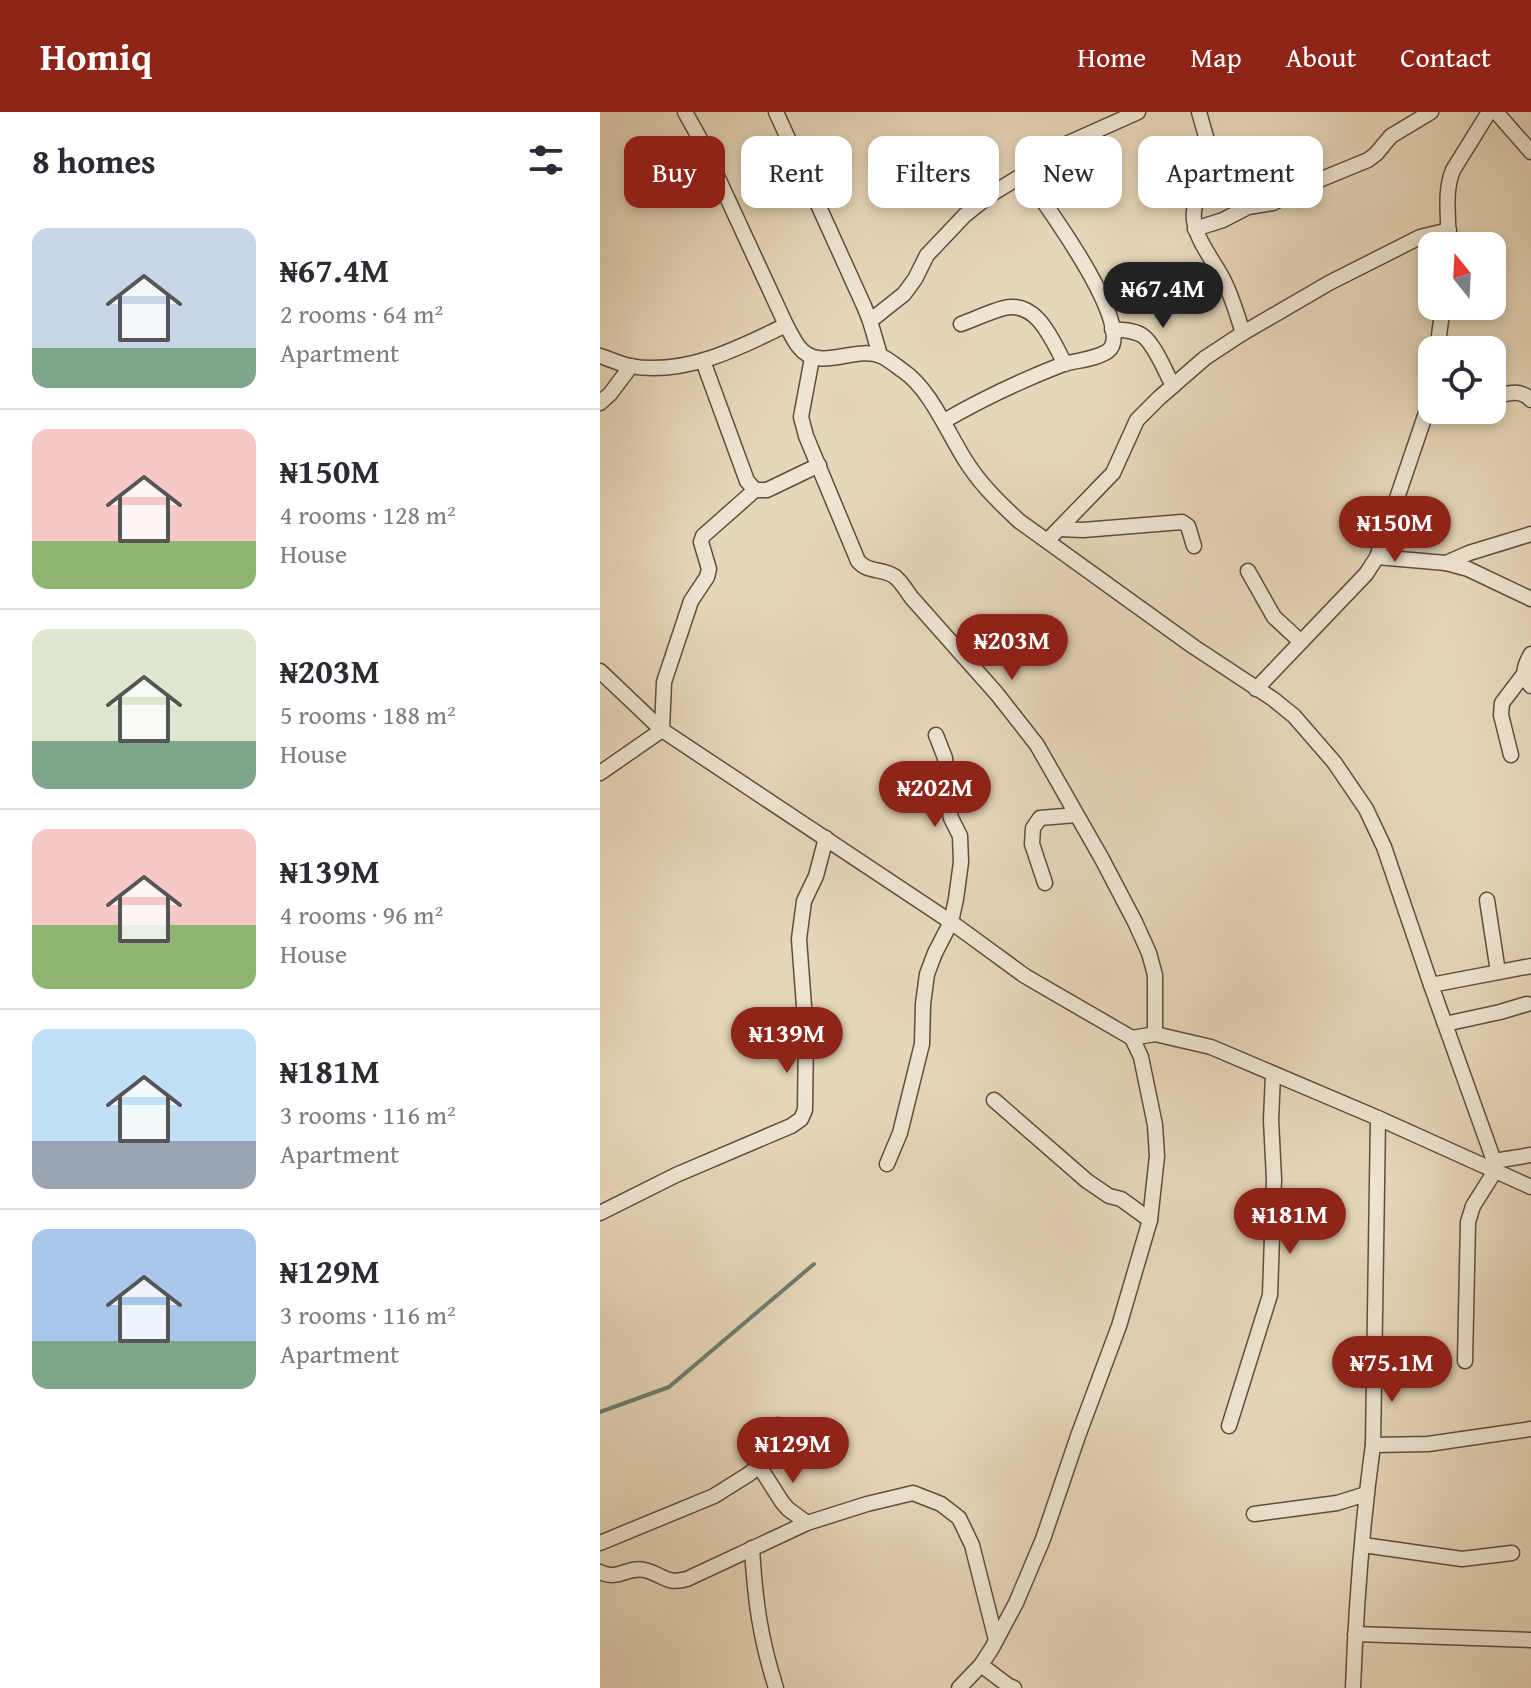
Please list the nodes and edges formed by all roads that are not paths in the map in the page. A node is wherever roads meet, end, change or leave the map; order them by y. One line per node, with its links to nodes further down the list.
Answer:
1 (685, 112): 16 (street)
2 (776, 112): 14 (street)
3 (1138, 112): 8 (street)
4 (1199, 112): 12 (street)
5 (1431, 112): 12 (street)
6 (1489, 112): 13 (street)
7 (1496, 112): 9 (street)
8 (1084, 136)
9 (1531, 152)
10 (1015, 180): 14 (street)
11 (1048, 208): 17 (street)
12 (1195, 229): 18 (street)
13 (1449, 230): 18 (street)
14 (870, 321): 19 (street)
15 (961, 324): 23 (street)
16 (786, 325): 21 (street); 22 (street)
17 (1112, 329): 23 (street); 25 (street)
18 (1243, 333): 25 (street)
19 (880, 355): 21 (street); 29 (street)
20 (600, 356): 24 (street)
21 (812, 358): 31 (street)
22 (703, 361): 24 (street); 32 (street)
23 (1065, 364): 29 (street)
24 (631, 366): 28 (street)
25 (1173, 386): 33 (street)
26 (1506, 394): 27 (street)
27 (1531, 400)
28 (600, 403)
29 (944, 421): 35 (street)
30 (1423, 424): 37 (street)
31 (819, 465): 32 (street); 50 (street)
32 (755, 490): 46 (street)
33 (1059, 529): 35 (street); 36 (street)
34 (1531, 534): 38 (street)
35 (1048, 540): 45 (street)
36 (1194, 546)
37 (1377, 557): 38 (street); 41 (street)
38 (1446, 563): 40 (street)
39 (1248, 571): 41 (street)
40 (1531, 599)
41 (1301, 642): 45 (street)
42 (1531, 654): 44 (street)
43 (600, 671): 46 (street)
44 (1527, 680): 48 (street)
45 (1256, 689): 57 (street)
46 (662, 730): 49 (street); 51 (street)
47 (936, 735): 54 (street)
48 (1511, 755)
49 (600, 773)
50 (1076, 815): 52 (street); 60 (street)
51 (826, 838): 54 (street); 69 (street)
52 (1045, 883)
53 (1487, 900): 56 (street)
54 (951, 922): 61 (street); 66 (street)
55 (1531, 966): 56 (street)
56 (1498, 972): 57 (street)
57 (1431, 985): 59 (street)
58 (1527, 1004): 59 (street)
59 (1445, 1024): 67 (street)
60 (1155, 1034): 61 (street); 62 (street)
61 (1132, 1038): 70 (street)
62 (1273, 1074): 64 (street); 73 (street)
63 (994, 1100): 70 (street)
64 (1378, 1118): 67 (street); 75 (street)
65 (1531, 1155): 67 (street)
66 (887, 1164)
67 (1494, 1166): 68 (street); 71 (street)
68 (1531, 1187)
69 (600, 1213)
70 (1150, 1220): 86 (street)
71 (1465, 1361)
72 (778, 1425): 76 (street)
73 (1229, 1426)
74 (1531, 1429): 75 (street)
75 (1373, 1445): 77 (street)
76 (759, 1466): 79 (street); 80 (street)
77 (1366, 1494): 78 (street); 81 (street)
78 (1254, 1514)
79 (807, 1523): 82 (street); 86 (street)
80 (600, 1543)
81 (1363, 1545): 83 (street); 85 (street)
82 (752, 1548): 84 (street); 90 (street)
83 (1512, 1553)
84 (600, 1572)
85 (1355, 1634): 87 (street); 92 (street)
86 (996, 1640): 88 (street)
87 (1531, 1640)
88 (981, 1665): 89 (street); 91 (street)
89 (964, 1687)
90 (776, 1688)
91 (1014, 1688)
92 (1353, 1688)

